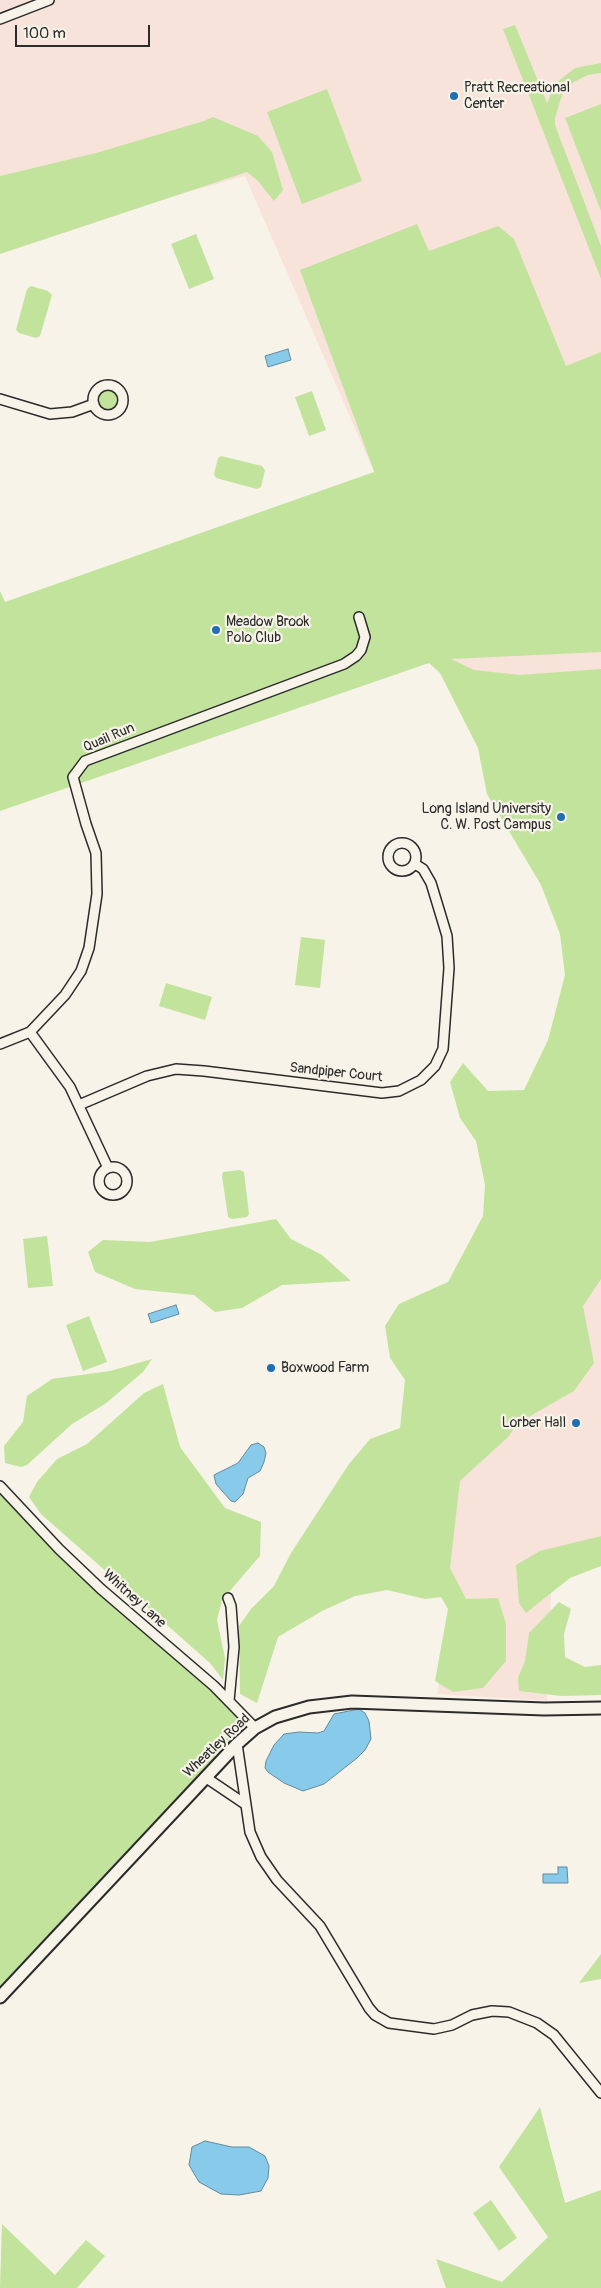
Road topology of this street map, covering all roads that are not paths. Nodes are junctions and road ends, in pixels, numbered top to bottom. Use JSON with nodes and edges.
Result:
{"nodes":[{"id":1,"x":49,"y":0,"type":"edge"},
{"id":2,"x":0,"y":19,"type":"edge"},
{"id":3,"x":0,"y":399,"type":"edge"},
{"id":4,"x":94,"y":404,"type":"dead end"},
{"id":5,"x":359,"y":617,"type":"dead end"},
{"id":6,"x":415,"y":864,"type":"dead end"},
{"id":7,"x":30,"y":1032,"type":"junction"},
{"id":8,"x":0,"y":1044,"type":"edge"},
{"id":9,"x":79,"y":1105,"type":"junction"},
{"id":10,"x":108,"y":1168,"type":"dead end"},
{"id":11,"x":0,"y":1486,"type":"edge"},
{"id":12,"x":228,"y":1598,"type":"dead end"},
{"id":13,"x":230,"y":1701,"type":"junction"},
{"id":14,"x":601,"y":1708,"type":"edge"},
{"id":15,"x":254,"y":1728,"type":"junction"},
{"id":16,"x":237,"y":1744,"type":"junction"},
{"id":17,"x":205,"y":1777,"type":"junction"},
{"id":18,"x":245,"y":1804,"type":"junction"},
{"id":19,"x":0,"y":1997,"type":"edge"},
{"id":20,"x":601,"y":2093,"type":"edge"}],
"edges":[{"from":1,"to":2,"type":"street"},
{"from":3,"to":4,"type":"street"},
{"from":5,"to":7,"type":"street","name":"Quail Run"},
{"from":6,"to":9,"type":"street","name":"Sandpiper Court"},
{"from":7,"to":8,"type":"street","name":"Quail Run"},
{"from":7,"to":9,"type":"street"},
{"from":9,"to":10,"type":"street"},
{"from":11,"to":13,"type":"street","name":"Whitney Lane"},
{"from":12,"to":13,"type":"street"},
{"from":13,"to":15,"type":"street","name":"Whitney Lane"},
{"from":14,"to":15,"type":"main road","name":"Wheatley Road"},
{"from":15,"to":16,"type":"main road","name":"Wheatley Road"},
{"from":16,"to":17,"type":"main road","name":"Wheatley Road"},
{"from":16,"to":18,"type":"street"},
{"from":17,"to":18,"type":"street"},
{"from":17,"to":19,"type":"main road","name":"Wheatley Road"},
{"from":18,"to":20,"type":"street"}]}
